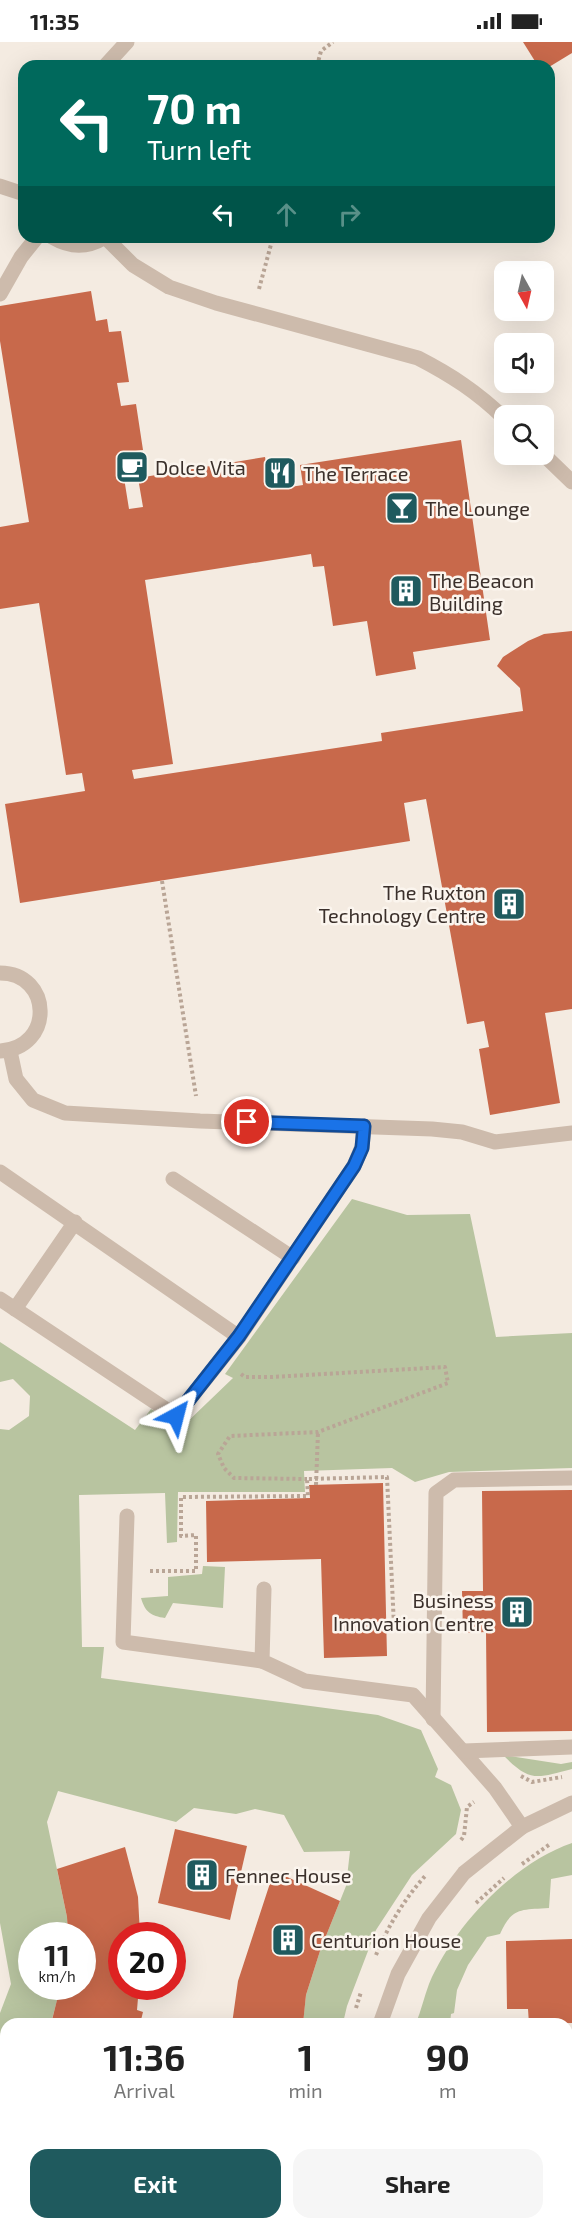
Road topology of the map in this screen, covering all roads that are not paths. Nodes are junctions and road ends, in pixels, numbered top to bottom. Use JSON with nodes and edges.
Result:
{"nodes":[{"id":1,"x":127,"y":42,"type":"edge"},
{"id":2,"x":110,"y":60,"type":"edge"},
{"id":3,"x":0,"y":186,"type":"edge"},
{"id":4,"x":18,"y":192,"type":"edge"},
{"id":5,"x":33,"y":243,"type":"edge"},
{"id":6,"x":63,"y":243,"type":"edge"},
{"id":7,"x":95,"y":243,"type":"edge"},
{"id":8,"x":111,"y":243,"type":"edge"},
{"id":9,"x":0,"y":294,"type":"edge"},
{"id":10,"x":494,"y":409,"type":"edge"},
{"id":11,"x":554,"y":465,"type":"edge"},
{"id":12,"x":572,"y":482,"type":"edge"},
{"id":13,"x":0,"y":973,"type":"edge"},
{"id":14,"x":5,"y":1051,"type":"edge"},
{"id":15,"x":364,"y":1126,"type":"junction"},
{"id":16,"x":572,"y":1133,"type":"edge"},
{"id":17,"x":0,"y":1172,"type":"edge"},
{"id":18,"x":172,"y":1179,"type":"dead end"},
{"id":19,"x":75,"y":1222,"type":"junction"},
{"id":20,"x":293,"y":1258,"type":"junction"},
{"id":21,"x":0,"y":1299,"type":"edge"},
{"id":22,"x":15,"y":1309,"type":"junction"},
{"id":23,"x":239,"y":1336,"type":"junction"},
{"id":24,"x":572,"y":1478,"type":"edge"},
{"id":25,"x":127,"y":1516,"type":"dead end"},
{"id":26,"x":264,"y":1589,"type":"dead end"},
{"id":27,"x":262,"y":1661,"type":"junction"},
{"id":28,"x":433,"y":1719,"type":"junction"},
{"id":29,"x":572,"y":1747,"type":"edge"},
{"id":30,"x":464,"y":1751,"type":"junction"},
{"id":31,"x":572,"y":1803,"type":"edge"},
{"id":32,"x":522,"y":1827,"type":"junction"},
{"id":33,"x":382,"y":2018,"type":"edge"}],
"edges":[{"from":1,"to":2,"type":"street"},
{"from":3,"to":4,"type":"street"},
{"from":5,"to":9,"type":"street"},
{"from":6,"to":7,"type":"street"},
{"from":8,"to":10,"type":"street"},
{"from":11,"to":12,"type":"street"},
{"from":13,"to":14,"type":"street"},
{"from":14,"to":15,"type":"street"},
{"from":15,"to":16,"type":"street"},
{"from":15,"to":20,"type":"street"},
{"from":17,"to":19,"type":"street"},
{"from":18,"to":20,"type":"street"},
{"from":19,"to":22,"type":"street"},
{"from":19,"to":23,"type":"street"},
{"from":20,"to":23,"type":"street"},
{"from":21,"to":22,"type":"street"},
{"from":22,"to":23,"type":"street"},
{"from":24,"to":28,"type":"street"},
{"from":25,"to":27,"type":"street"},
{"from":26,"to":27,"type":"street"},
{"from":27,"to":28,"type":"street"},
{"from":28,"to":30,"type":"street"},
{"from":29,"to":30,"type":"street"},
{"from":30,"to":32,"type":"street"},
{"from":31,"to":32,"type":"street"},
{"from":32,"to":33,"type":"street"}]}
